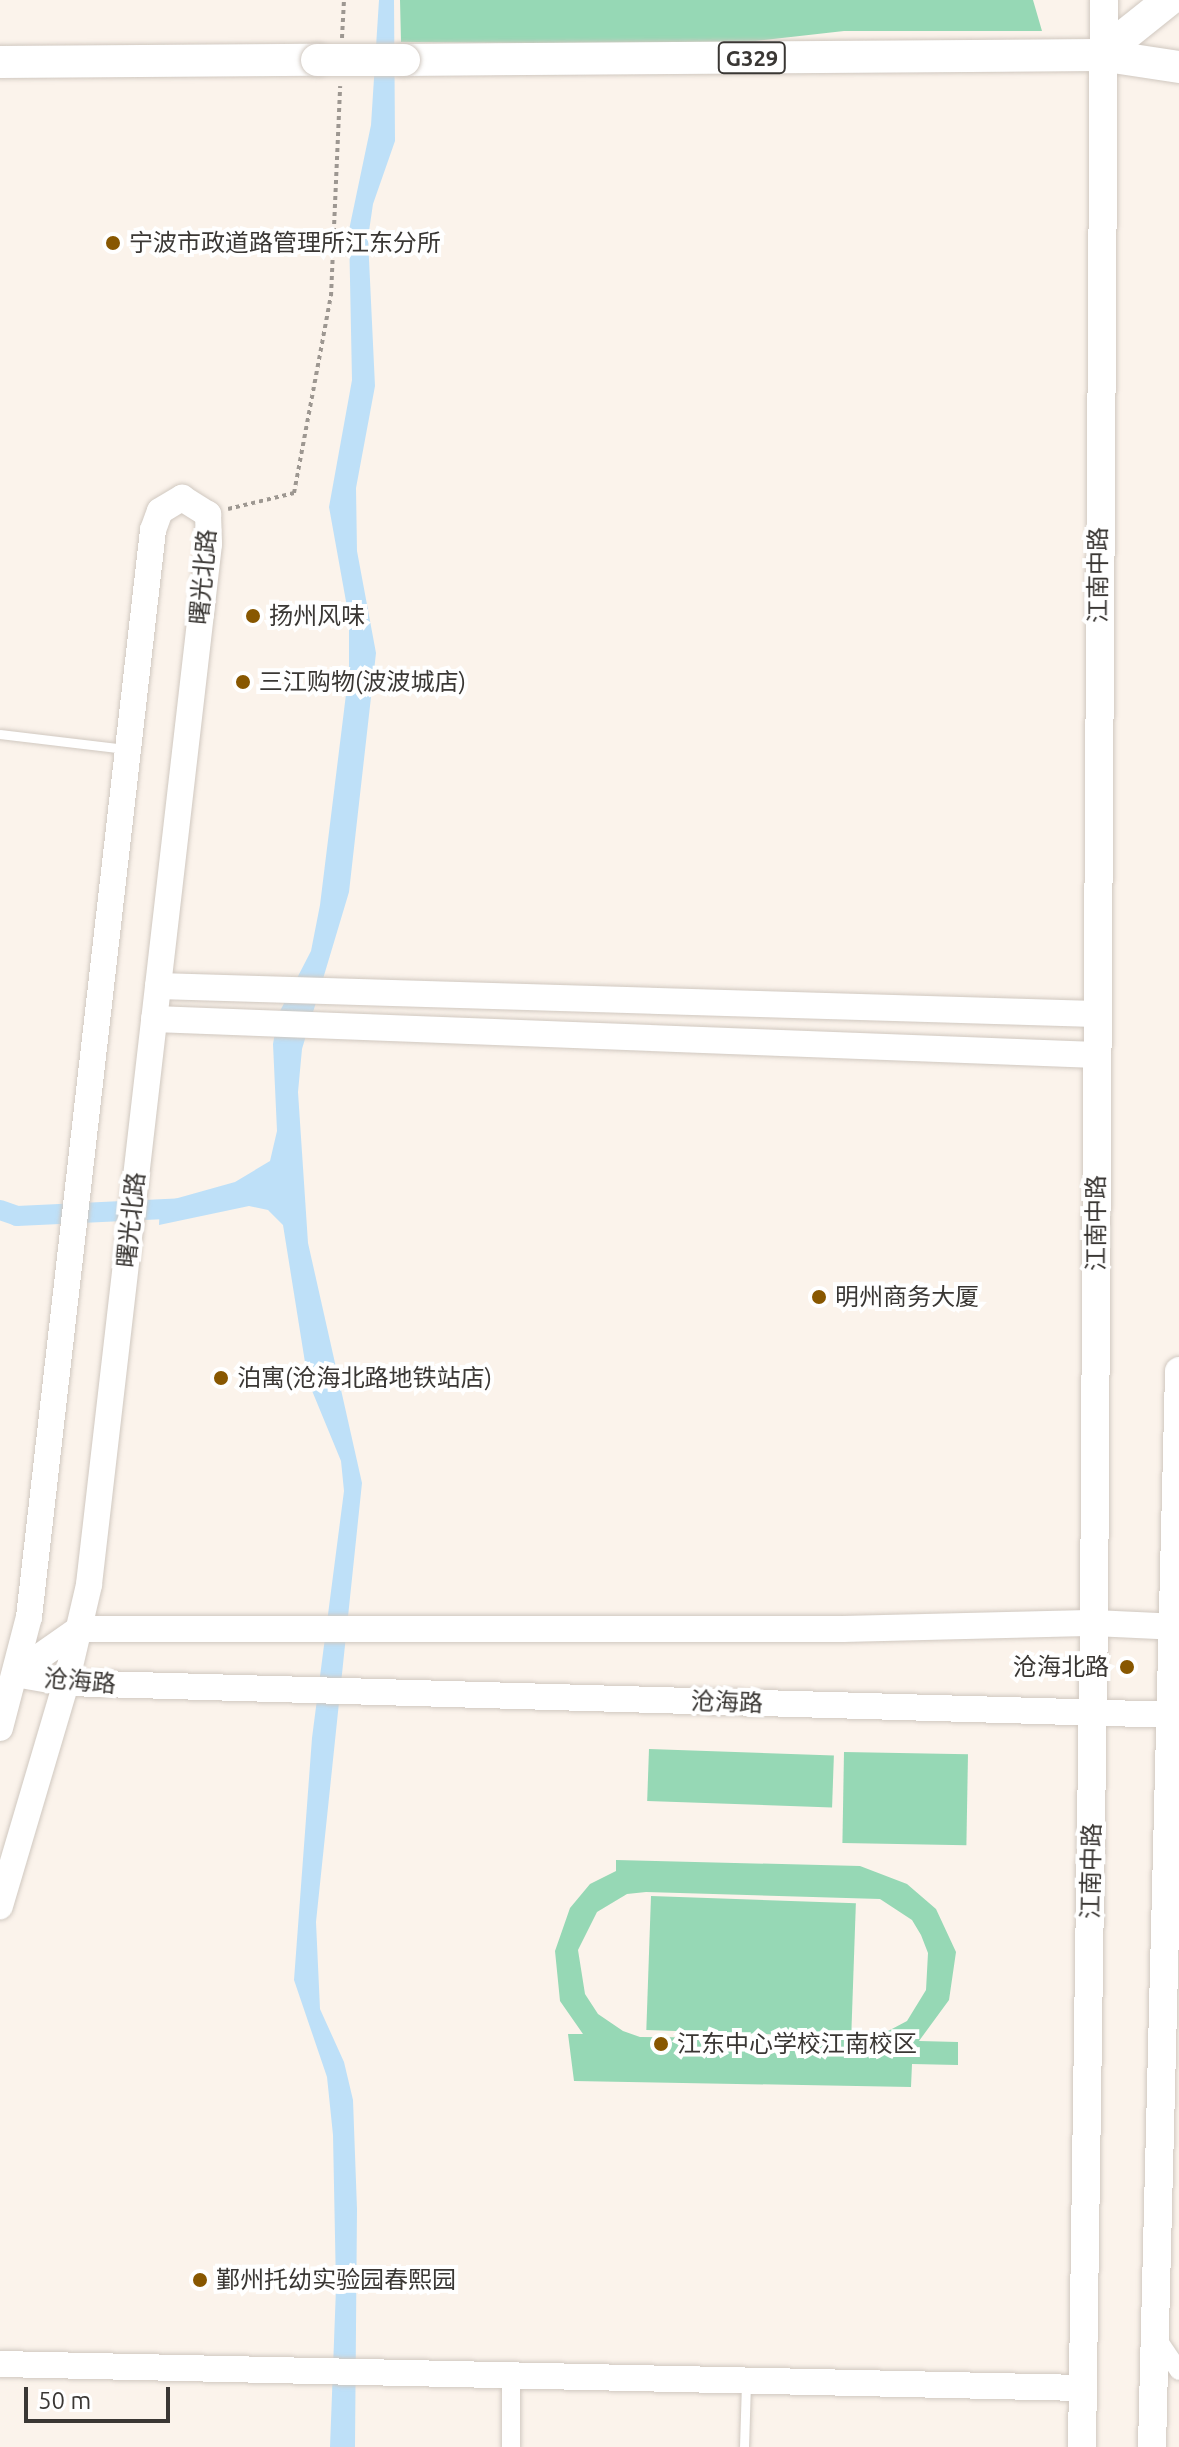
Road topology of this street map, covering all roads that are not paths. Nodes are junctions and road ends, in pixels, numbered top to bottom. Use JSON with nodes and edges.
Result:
{"nodes":[{"id":1,"x":1104,"y":0,"type":"edge"},
{"id":2,"x":1169,"y":0,"type":"edge"},
{"id":3,"x":1100,"y":55,"type":"junction"},
{"id":4,"x":0,"y":62,"type":"edge"},
{"id":5,"x":1179,"y":67,"type":"edge"},
{"id":6,"x":0,"y":734,"type":"edge"},
{"id":7,"x":128,"y":749,"type":"junction"},
{"id":8,"x":158,"y":986,"type":"junction"},
{"id":9,"x":1096,"y":1014,"type":"junction"},
{"id":10,"x":154,"y":1019,"type":"junction"},
{"id":11,"x":1096,"y":1055,"type":"junction"},
{"id":12,"x":1179,"y":1371,"type":"edge"},
{"id":13,"x":1094,"y":1623,"type":"junction"},
{"id":14,"x":1177,"y":1626,"type":"edge"},
{"id":15,"x":79,"y":1629,"type":"junction"},
{"id":16,"x":7,"y":1675,"type":"edge"},
{"id":17,"x":66,"y":1683,"type":"junction"},
{"id":18,"x":1093,"y":1713,"type":"junction"},
{"id":19,"x":1176,"y":1714,"type":"edge"},
{"id":20,"x":0,"y":1728,"type":"edge"},
{"id":21,"x":0,"y":1906,"type":"edge"},
{"id":22,"x":1155,"y":2336,"type":"junction"},
{"id":23,"x":0,"y":2364,"type":"edge"},
{"id":24,"x":1179,"y":2371,"type":"edge"},
{"id":25,"x":511,"y":2375,"type":"junction"},
{"id":26,"x":746,"y":2380,"type":"junction"},
{"id":27,"x":1083,"y":2388,"type":"junction"},
{"id":28,"x":511,"y":2447,"type":"edge"},
{"id":29,"x":744,"y":2447,"type":"edge"},
{"id":30,"x":1082,"y":2447,"type":"edge"},
{"id":31,"x":1152,"y":2447,"type":"edge"}],
"edges":[{"from":1,"to":3,"type":"main road","name":"江南中路"},
{"from":2,"to":3,"type":"highway"},
{"from":3,"to":4,"type":"highway","number":"G329","bridge":true},
{"from":3,"to":5,"type":"highway","number":"G329"},
{"from":3,"to":9,"type":"main road","name":"江南中路"},
{"from":6,"to":7,"type":"lane"},
{"from":7,"to":8,"type":"street","name":"曙光北路"},
{"from":7,"to":16,"type":"street","name":"曙光北路"},
{"from":8,"to":9,"type":"street"},
{"from":8,"to":10,"type":"street","name":"曙光北路"},
{"from":9,"to":11,"type":"main road","name":"江南中路"},
{"from":10,"to":11,"type":"street"},
{"from":10,"to":15,"type":"street","name":"曙光北路"},
{"from":11,"to":13,"type":"main road","name":"江南中路"},
{"from":12,"to":14,"type":"main road"},
{"from":13,"to":14,"type":"street"},
{"from":13,"to":15,"type":"street"},
{"from":13,"to":18,"type":"main road","name":"江南中路"},
{"from":14,"to":19,"type":"main road"},
{"from":15,"to":16,"type":"street","name":"沧海路"},
{"from":15,"to":17,"type":"street","name":"曙光北路"},
{"from":16,"to":17,"type":"street","name":"沧海路"},
{"from":16,"to":20,"type":"street","name":"曙光北路"},
{"from":17,"to":18,"type":"street","name":"沧海路"},
{"from":17,"to":21,"type":"street","name":"曙光北路"},
{"from":18,"to":19,"type":"street","name":"沧海路"},
{"from":18,"to":27,"type":"main road","name":"江南中路"},
{"from":19,"to":22,"type":"main road"},
{"from":22,"to":24,"type":"street"},
{"from":22,"to":31,"type":"main road"},
{"from":23,"to":25,"type":"street"},
{"from":25,"to":26,"type":"street"},
{"from":25,"to":28,"type":"street"},
{"from":26,"to":27,"type":"street"},
{"from":26,"to":29,"type":"lane"},
{"from":27,"to":30,"type":"main road","name":"江南中路"}]}
